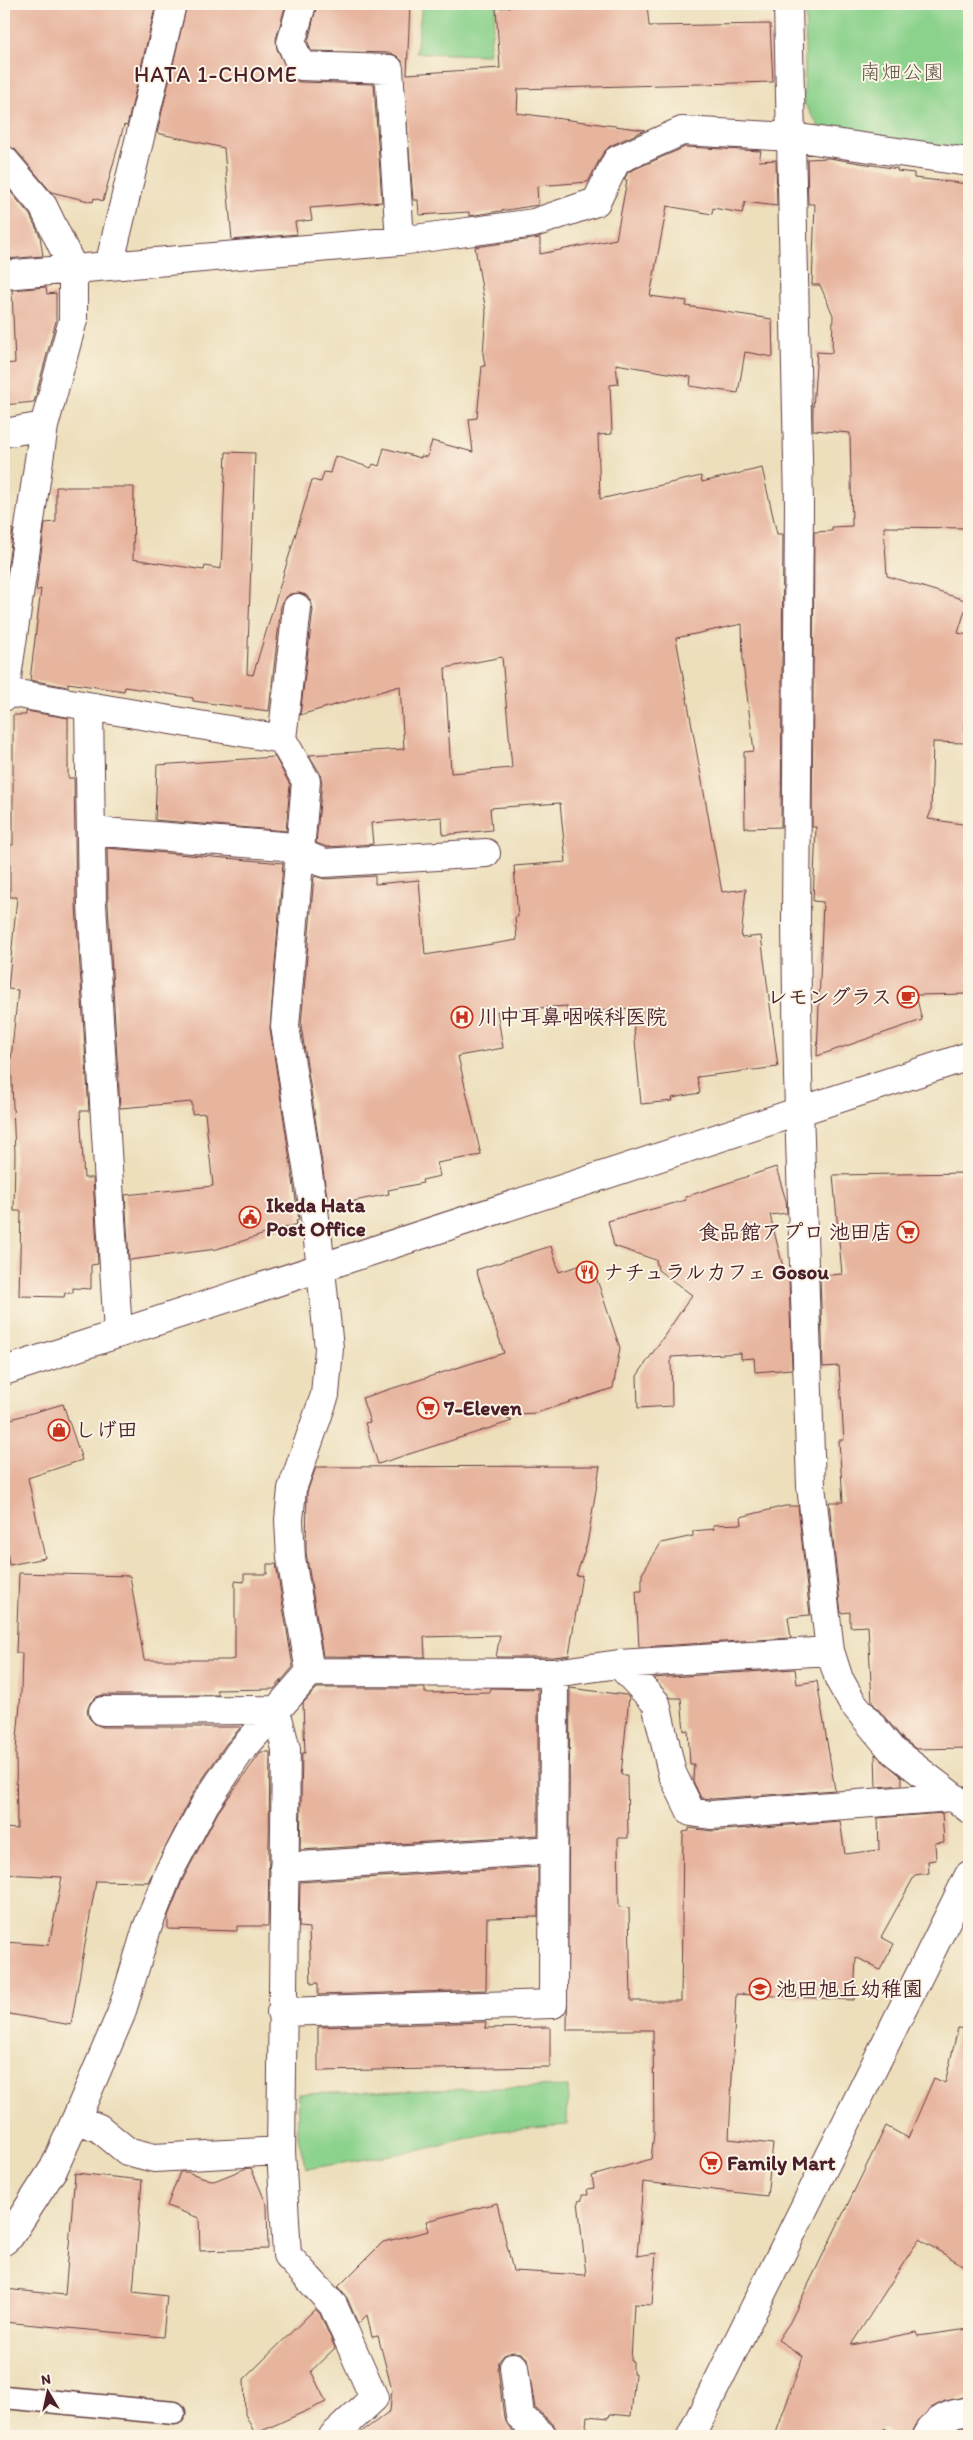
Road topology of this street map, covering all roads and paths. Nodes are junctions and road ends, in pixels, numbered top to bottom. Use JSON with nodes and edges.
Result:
{"nodes":[{"id":1,"x":172,"y":4,"type":"edge"},
{"id":2,"x":302,"y":4,"type":"edge"},
{"id":3,"x":788,"y":4,"type":"edge"},
{"id":4,"x":792,"y":137,"type":"junction"},
{"id":5,"x":4,"y":160,"type":"edge"},
{"id":6,"x":969,"y":162,"type":"edge"},
{"id":7,"x":400,"y":241,"type":"junction"},
{"id":8,"x":109,"y":266,"type":"junction"},
{"id":9,"x":74,"y":268,"type":"junction"},
{"id":10,"x":4,"y":275,"type":"edge"},
{"id":11,"x":44,"y":426,"type":"junction"},
{"id":12,"x":4,"y":433,"type":"edge"},
{"id":13,"x":297,"y":608,"type":"dead end"},
{"id":14,"x":5,"y":694,"type":"edge"},
{"id":15,"x":89,"y":707,"type":"junction"},
{"id":16,"x":282,"y":739,"type":"junction"},
{"id":17,"x":91,"y":831,"type":"junction"},
{"id":18,"x":486,"y":853,"type":"dead end"},
{"id":19,"x":299,"y":854,"type":"junction"},
{"id":20,"x":969,"y":1056,"type":"edge"},
{"id":21,"x":800,"y":1112,"type":"junction"},
{"id":22,"x":321,"y":1267,"type":"junction"},
{"id":23,"x":118,"y":1333,"type":"junction"},
{"id":24,"x":4,"y":1371,"type":"edge"},
{"id":25,"x":830,"y":1651,"type":"junction"},
{"id":26,"x":620,"y":1664,"type":"junction"},
{"id":27,"x":310,"y":1672,"type":"junction"},
{"id":28,"x":554,"y":1673,"type":"junction"},
{"id":29,"x":276,"y":1710,"type":"junction"},
{"id":30,"x":103,"y":1711,"type":"dead end"},
{"id":31,"x":961,"y":1803,"type":"edge"},
{"id":32,"x":553,"y":1850,"type":"junction"},
{"id":33,"x":284,"y":1867,"type":"junction"},
{"id":34,"x":969,"y":1875,"type":"edge"},
{"id":35,"x":281,"y":2012,"type":"junction"},
{"id":36,"x":76,"y":2119,"type":"junction"},
{"id":37,"x":281,"y":2151,"type":"junction"},
{"id":38,"x":4,"y":2241,"type":"edge"},
{"id":39,"x":514,"y":2367,"type":"dead end"},
{"id":40,"x":4,"y":2397,"type":"edge"},
{"id":41,"x":969,"y":2411,"type":"edge"},
{"id":42,"x":174,"y":2413,"type":"dead end"},
{"id":43,"x":333,"y":2436,"type":"edge"},
{"id":44,"x":543,"y":2436,"type":"edge"},
{"id":45,"x":691,"y":2436,"type":"edge"},
{"id":46,"x":927,"y":2436,"type":"edge"}],
"edges":[{"from":1,"to":8,"type":"street"},
{"from":2,"to":7,"type":"street"},
{"from":3,"to":4,"type":"street"},
{"from":4,"to":6,"type":"street"},
{"from":4,"to":7,"type":"street"},
{"from":4,"to":21,"type":"street"},
{"from":5,"to":9,"type":"street"},
{"from":7,"to":8,"type":"street"},
{"from":8,"to":9,"type":"street"},
{"from":9,"to":10,"type":"street"},
{"from":9,"to":11,"type":"street"},
{"from":11,"to":12,"type":"street"},
{"from":11,"to":14,"type":"street"},
{"from":13,"to":16,"type":"street"},
{"from":14,"to":15,"type":"street"},
{"from":15,"to":16,"type":"street"},
{"from":15,"to":17,"type":"street"},
{"from":16,"to":19,"type":"street"},
{"from":17,"to":19,"type":"street"},
{"from":17,"to":23,"type":"street"},
{"from":18,"to":19,"type":"street"},
{"from":19,"to":22,"type":"street"},
{"from":20,"to":21,"type":"street"},
{"from":21,"to":22,"type":"street"},
{"from":21,"to":25,"type":"street"},
{"from":22,"to":23,"type":"street"},
{"from":22,"to":27,"type":"street"},
{"from":23,"to":24,"type":"street"},
{"from":25,"to":26,"type":"street"},
{"from":25,"to":31,"type":"street"},
{"from":26,"to":28,"type":"street"},
{"from":26,"to":31,"type":"street"},
{"from":27,"to":28,"type":"street"},
{"from":27,"to":29,"type":"street"},
{"from":28,"to":32,"type":"street"},
{"from":29,"to":30,"type":"street"},
{"from":29,"to":33,"type":"street"},
{"from":29,"to":36,"type":"street"},
{"from":32,"to":33,"type":"street"},
{"from":32,"to":35,"type":"street"},
{"from":33,"to":35,"type":"street"},
{"from":34,"to":45,"type":"street"},
{"from":35,"to":37,"type":"street"},
{"from":36,"to":37,"type":"street"},
{"from":36,"to":38,"type":"street"},
{"from":37,"to":43,"type":"street"},
{"from":39,"to":44,"type":"street"},
{"from":40,"to":42,"type":"lane"},
{"from":41,"to":46,"type":"street"}]}
